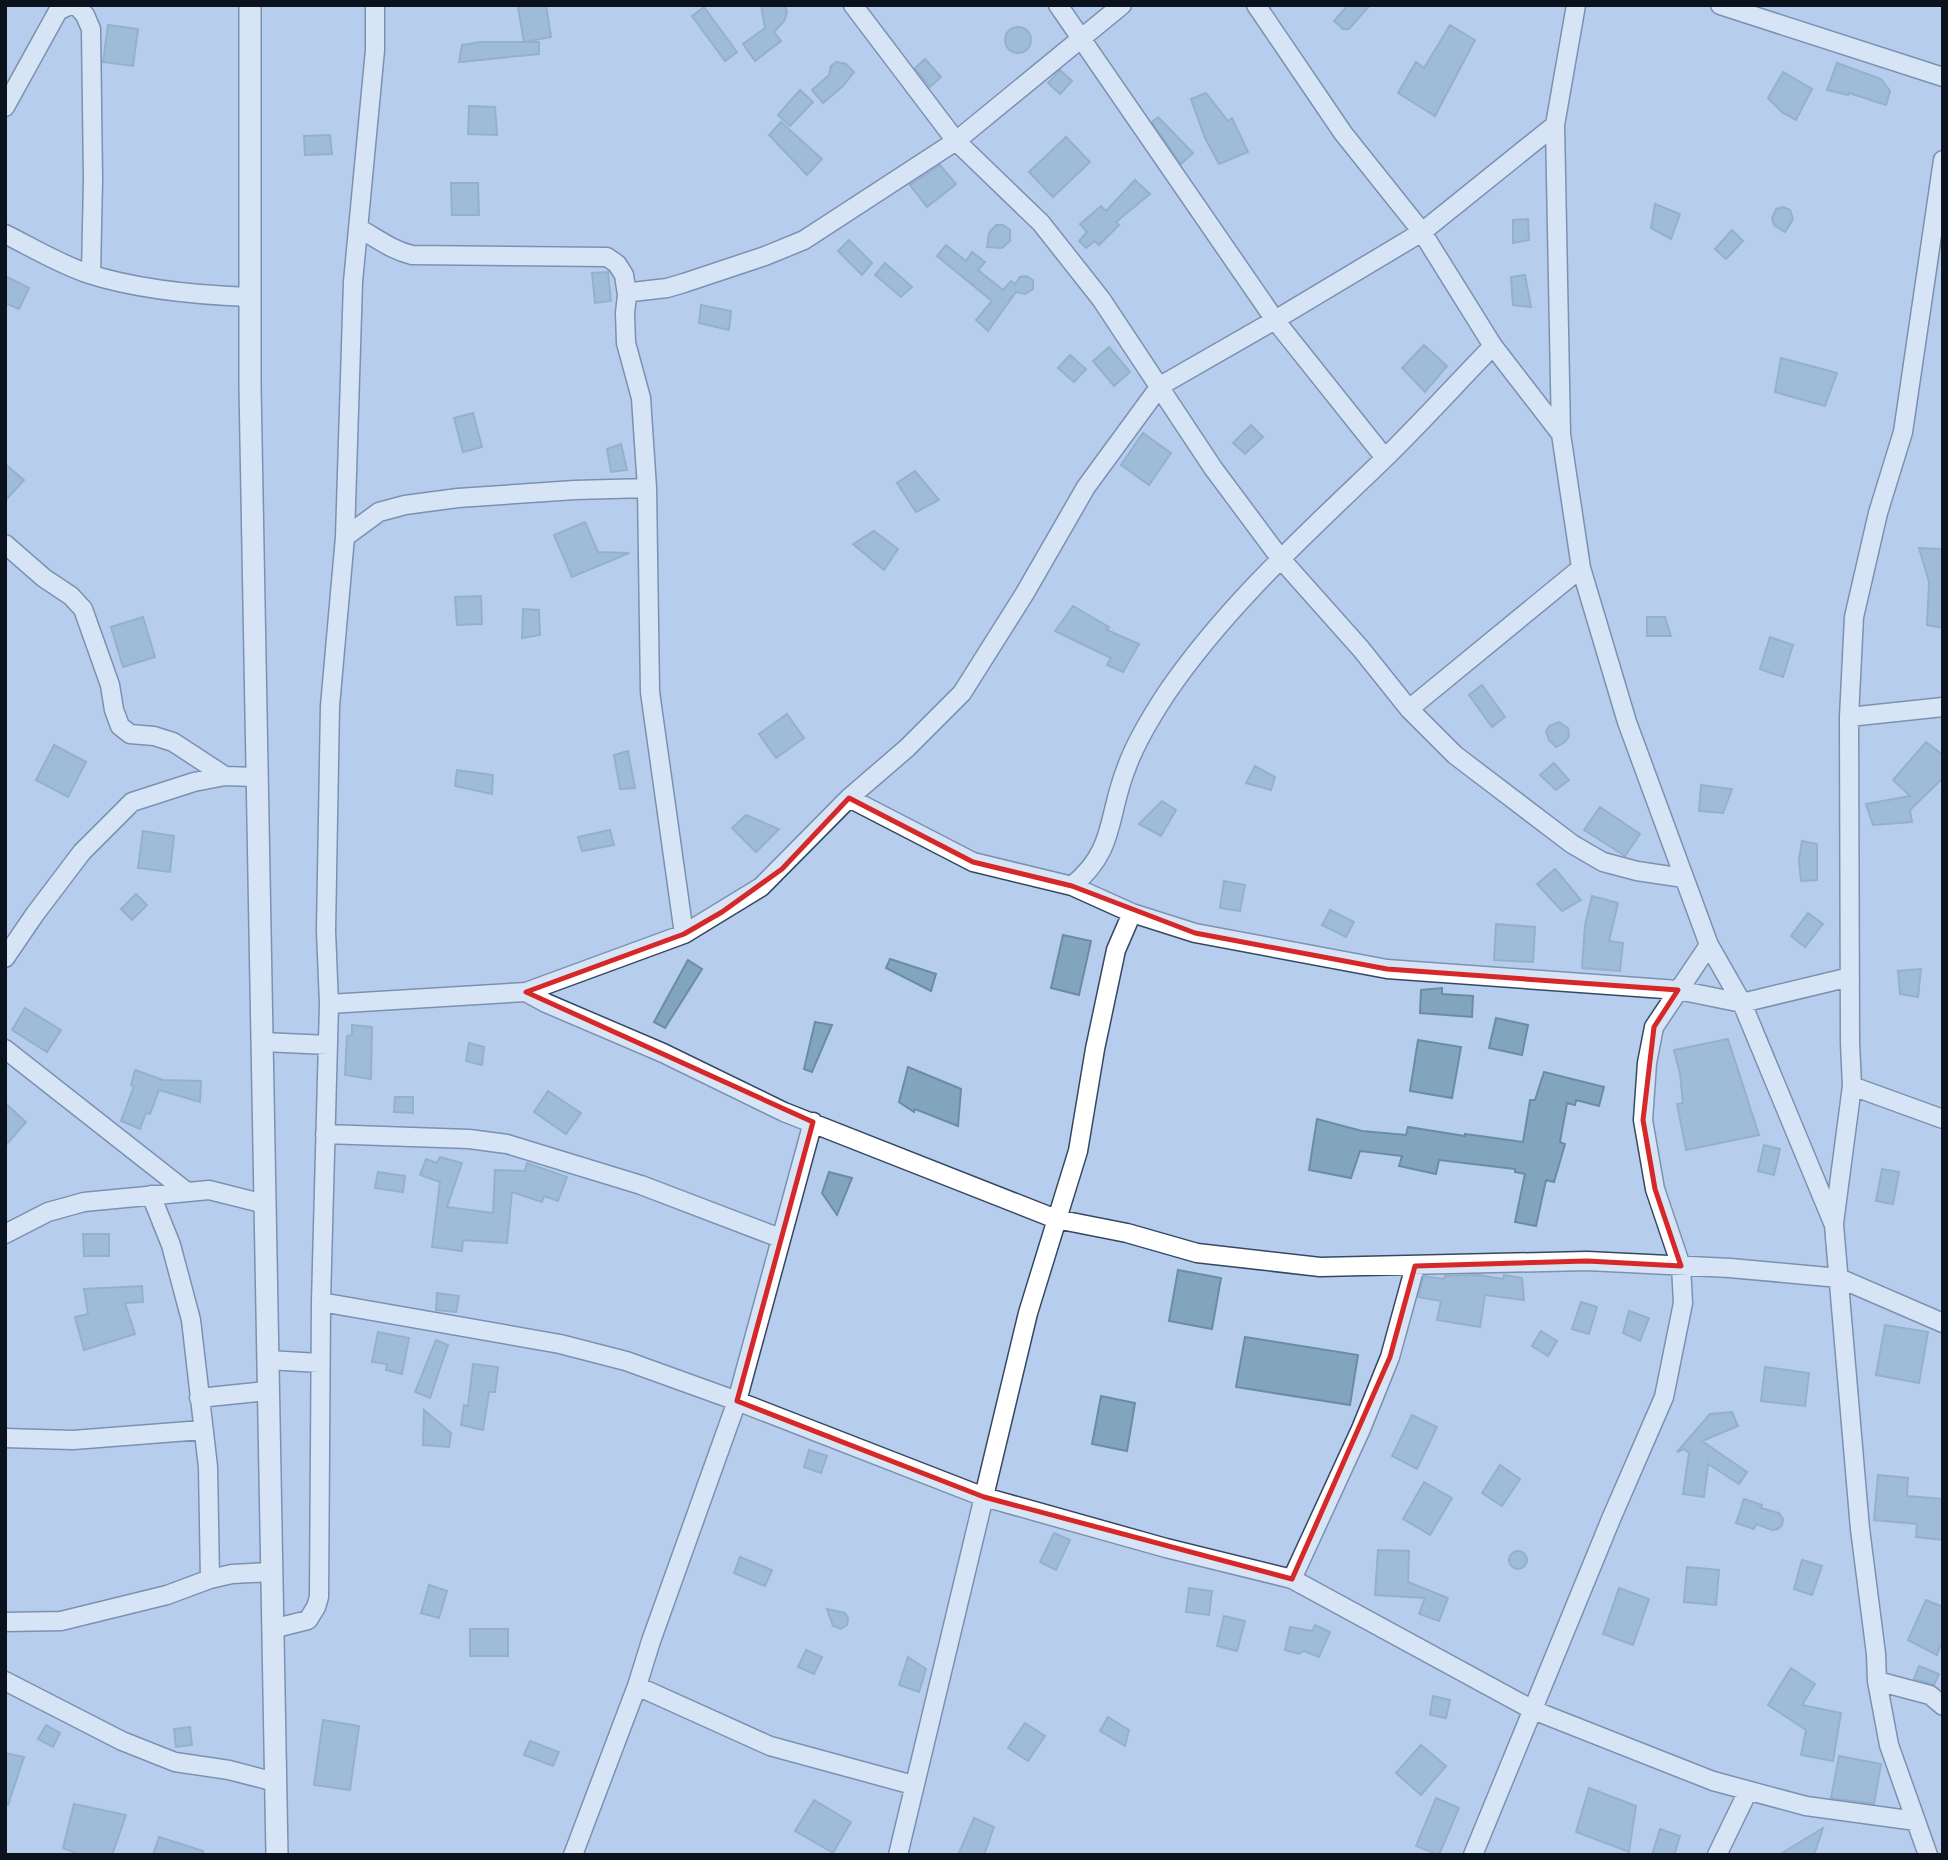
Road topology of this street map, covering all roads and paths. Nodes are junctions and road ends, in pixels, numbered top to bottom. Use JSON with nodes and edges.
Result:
{"nodes":[{"id":1,"x":70,"y":5,"type":"edge"},
{"id":2,"x":76,"y":5,"type":"edge"},
{"id":3,"x":250,"y":5,"type":"edge"},
{"id":4,"x":375,"y":5,"type":"edge"},
{"id":5,"x":853,"y":5,"type":"edge"},
{"id":6,"x":1058,"y":5,"type":"edge"},
{"id":7,"x":1122,"y":5,"type":"edge"},
{"id":8,"x":1256,"y":5,"type":"edge"},
{"id":9,"x":1576,"y":5,"type":"edge"},
{"id":10,"x":1720,"y":5,"type":"edge"},
{"id":11,"x":1081,"y":37,"type":"junction"},
{"id":12,"x":1943,"y":77,"type":"edge"},
{"id":13,"x":5,"y":107,"type":"edge"},
{"id":14,"x":1555,"y":125,"type":"junction"},
{"id":15,"x":956,"y":141,"type":"junction"},
{"id":16,"x":1943,"y":160,"type":"edge"},
{"id":17,"x":358,"y":229,"type":"junction"},
{"id":18,"x":1422,"y":232,"type":"junction"},
{"id":19,"x":5,"y":234,"type":"edge"},
{"id":20,"x":91,"y":274,"type":"junction"},
{"id":21,"x":627,"y":295,"type":"junction"},
{"id":22,"x":249,"y":297,"type":"junction"},
{"id":23,"x":1275,"y":320,"type":"junction"},
{"id":24,"x":1493,"y":346,"type":"junction"},
{"id":25,"x":1160,"y":386,"type":"junction"},
{"id":26,"x":1561,"y":434,"type":"junction"},
{"id":27,"x":1385,"y":458,"type":"junction"},
{"id":28,"x":647,"y":488,"type":"junction"},
{"id":29,"x":345,"y":537,"type":"junction"},
{"id":30,"x":5,"y":544,"type":"edge"},
{"id":31,"x":1280,"y":558,"type":"junction"},
{"id":32,"x":1581,"y":568,"type":"junction"},
{"id":33,"x":1943,"y":707,"type":"edge"},
{"id":34,"x":1409,"y":709,"type":"junction"},
{"id":35,"x":1849,"y":717,"type":"junction"},
{"id":36,"x":225,"y":776,"type":"junction"},
{"id":37,"x":256,"y":777,"type":"junction"},
{"id":38,"x":849,"y":798,"type":"junction"},
{"id":39,"x":1684,"y":878,"type":"junction"},
{"id":40,"x":1072,"y":886,"type":"junction"},
{"id":41,"x":1132,"y":913,"type":"junction"},
{"id":42,"x":684,"y":934,"type":"junction"},
{"id":43,"x":1709,"y":945,"type":"junction"},
{"id":44,"x":5,"y":958,"type":"edge"},
{"id":45,"x":1850,"y":977,"type":"junction"},
{"id":46,"x":1678,"y":990,"type":"junction"},
{"id":47,"x":526,"y":992,"type":"junction"},
{"id":48,"x":1742,"y":1003,"type":"junction"},
{"id":49,"x":329,"y":1004,"type":"junction"},
{"id":50,"x":263,"y":1042,"type":"junction"},
{"id":51,"x":328,"y":1045,"type":"junction"},
{"id":52,"x":5,"y":1049,"type":"edge"},
{"id":53,"x":1852,"y":1086,"type":"junction"},
{"id":54,"x":1943,"y":1119,"type":"edge"},
{"id":55,"x":813,"y":1122,"type":"junction"},
{"id":56,"x":325,"y":1134,"type":"junction"},
{"id":57,"x":187,"y":1192,"type":"junction"},
{"id":58,"x":151,"y":1195,"type":"junction"},
{"id":59,"x":265,"y":1204,"type":"junction"},
{"id":60,"x":1056,"y":1220,"type":"junction"},
{"id":61,"x":1834,"y":1225,"type":"junction"},
{"id":62,"x":5,"y":1234,"type":"edge"},
{"id":63,"x":780,"y":1238,"type":"junction"},
{"id":64,"x":1415,"y":1266,"type":"junction"},
{"id":65,"x":1681,"y":1266,"type":"junction"},
{"id":66,"x":1839,"y":1278,"type":"junction"},
{"id":67,"x":321,"y":1302,"type":"junction"},
{"id":68,"x":1943,"y":1323,"type":"edge"},
{"id":69,"x":267,"y":1360,"type":"junction"},
{"id":70,"x":320,"y":1363,"type":"junction"},
{"id":71,"x":267,"y":1391,"type":"junction"},
{"id":72,"x":199,"y":1398,"type":"junction"},
{"id":73,"x":737,"y":1401,"type":"junction"},
{"id":74,"x":202,"y":1430,"type":"junction"},
{"id":75,"x":5,"y":1438,"type":"edge"},
{"id":76,"x":984,"y":1497,"type":"junction"},
{"id":77,"x":271,"y":1572,"type":"junction"},
{"id":78,"x":210,"y":1579,"type":"junction"},
{"id":79,"x":1292,"y":1579,"type":"junction"},
{"id":80,"x":5,"y":1622,"type":"edge"},
{"id":81,"x":272,"y":1629,"type":"junction"},
{"id":82,"x":5,"y":1681,"type":"edge"},
{"id":83,"x":1877,"y":1681,"type":"junction"},
{"id":84,"x":637,"y":1686,"type":"junction"},
{"id":85,"x":1943,"y":1706,"type":"edge"},
{"id":86,"x":1533,"y":1710,"type":"junction"},
{"id":87,"x":275,"y":1782,"type":"junction"},
{"id":88,"x":913,"y":1785,"type":"junction"},
{"id":89,"x":1748,"y":1791,"type":"junction"},
{"id":90,"x":1916,"y":1821,"type":"junction"},
{"id":91,"x":277,"y":1855,"type":"edge"},
{"id":92,"x":573,"y":1855,"type":"edge"},
{"id":93,"x":898,"y":1855,"type":"edge"},
{"id":94,"x":1473,"y":1855,"type":"edge"},
{"id":95,"x":1717,"y":1855,"type":"edge"},
{"id":96,"x":1928,"y":1855,"type":"edge"}],
"edges":[{"from":1,"to":13,"type":"street"},
{"from":2,"to":20,"type":"street"},
{"from":3,"to":22,"type":"street"},
{"from":4,"to":17,"type":"street"},
{"from":5,"to":15,"type":"street"},
{"from":6,"to":11,"type":"street"},
{"from":7,"to":11,"type":"street"},
{"from":8,"to":18,"type":"street"},
{"from":9,"to":14,"type":"street"},
{"from":10,"to":12,"type":"street"},
{"from":11,"to":15,"type":"street"},
{"from":11,"to":23,"type":"street"},
{"from":14,"to":18,"type":"street"},
{"from":14,"to":26,"type":"street"},
{"from":15,"to":21,"type":"street"},
{"from":15,"to":25,"type":"street"},
{"from":16,"to":35,"type":"street"},
{"from":17,"to":21,"type":"street"},
{"from":17,"to":29,"type":"street"},
{"from":18,"to":23,"type":"street"},
{"from":18,"to":24,"type":"street"},
{"from":19,"to":20,"type":"street"},
{"from":20,"to":22,"type":"street"},
{"from":21,"to":28,"type":"street"},
{"from":22,"to":37,"type":"street"},
{"from":23,"to":25,"type":"street"},
{"from":23,"to":27,"type":"street"},
{"from":24,"to":26,"type":"street"},
{"from":24,"to":27,"type":"street"},
{"from":25,"to":31,"type":"street"},
{"from":25,"to":38,"type":"street"},
{"from":26,"to":32,"type":"street"},
{"from":27,"to":31,"type":"street"},
{"from":28,"to":29,"type":"street"},
{"from":28,"to":42,"type":"street"},
{"from":29,"to":49,"type":"street"},
{"from":30,"to":36,"type":"street"},
{"from":31,"to":34,"type":"street"},
{"from":31,"to":40,"type":"street"},
{"from":32,"to":34,"type":"street"},
{"from":32,"to":39,"type":"street"},
{"from":33,"to":35,"type":"street"},
{"from":34,"to":39,"type":"street"},
{"from":35,"to":45,"type":"street"},
{"from":36,"to":37,"type":"street"},
{"from":36,"to":44,"type":"street"},
{"from":37,"to":50,"type":"street"},
{"from":38,"to":40,"type":"street"},
{"from":38,"to":42,"type":"street"},
{"from":39,"to":43,"type":"street"},
{"from":40,"to":41,"type":"street"},
{"from":41,"to":46,"type":"street"},
{"from":41,"to":60,"type":"street"},
{"from":42,"to":47,"type":"street"},
{"from":43,"to":46,"type":"street"},
{"from":43,"to":48,"type":"street"},
{"from":45,"to":48,"type":"street"},
{"from":45,"to":53,"type":"street"},
{"from":46,"to":48,"type":"street"},
{"from":46,"to":65,"type":"street"},
{"from":47,"to":49,"type":"street"},
{"from":47,"to":55,"type":"street"},
{"from":48,"to":61,"type":"street"},
{"from":49,"to":51,"type":"street"},
{"from":50,"to":51,"type":"street"},
{"from":50,"to":59,"type":"street"},
{"from":51,"to":56,"type":"street"},
{"from":52,"to":57,"type":"street"},
{"from":53,"to":54,"type":"street"},
{"from":53,"to":61,"type":"street"},
{"from":55,"to":60,"type":"street"},
{"from":55,"to":63,"type":"street"},
{"from":56,"to":63,"type":"street"},
{"from":56,"to":67,"type":"street"},
{"from":57,"to":58,"type":"street"},
{"from":57,"to":59,"type":"street"},
{"from":58,"to":62,"type":"street"},
{"from":58,"to":72,"type":"street"},
{"from":59,"to":69,"type":"street"},
{"from":60,"to":64,"type":"street"},
{"from":60,"to":76,"type":"street"},
{"from":61,"to":66,"type":"street"},
{"from":63,"to":73,"type":"street"},
{"from":64,"to":65,"type":"street"},
{"from":64,"to":79,"type":"street"},
{"from":65,"to":66,"type":"street"},
{"from":65,"to":86,"type":"street"},
{"from":66,"to":68,"type":"street"},
{"from":66,"to":83,"type":"street"},
{"from":67,"to":70,"type":"street"},
{"from":67,"to":73,"type":"street"},
{"from":69,"to":70,"type":"street"},
{"from":69,"to":71,"type":"street"},
{"from":70,"to":81,"type":"street"},
{"from":71,"to":72,"type":"street"},
{"from":71,"to":77,"type":"street"},
{"from":72,"to":74,"type":"street"},
{"from":73,"to":76,"type":"street"},
{"from":73,"to":84,"type":"street"},
{"from":74,"to":75,"type":"street"},
{"from":74,"to":78,"type":"street"},
{"from":76,"to":79,"type":"street"},
{"from":76,"to":88,"type":"street"},
{"from":77,"to":78,"type":"street"},
{"from":77,"to":81,"type":"street"},
{"from":78,"to":80,"type":"street"},
{"from":79,"to":86,"type":"street"},
{"from":81,"to":87,"type":"street"},
{"from":82,"to":87,"type":"street"},
{"from":83,"to":85,"type":"street"},
{"from":83,"to":90,"type":"street"},
{"from":84,"to":88,"type":"street"},
{"from":84,"to":92,"type":"street"},
{"from":86,"to":89,"type":"street"},
{"from":86,"to":94,"type":"street"},
{"from":87,"to":91,"type":"street"},
{"from":88,"to":93,"type":"street"},
{"from":89,"to":90,"type":"street"},
{"from":89,"to":95,"type":"street"},
{"from":90,"to":96,"type":"street"}]}
